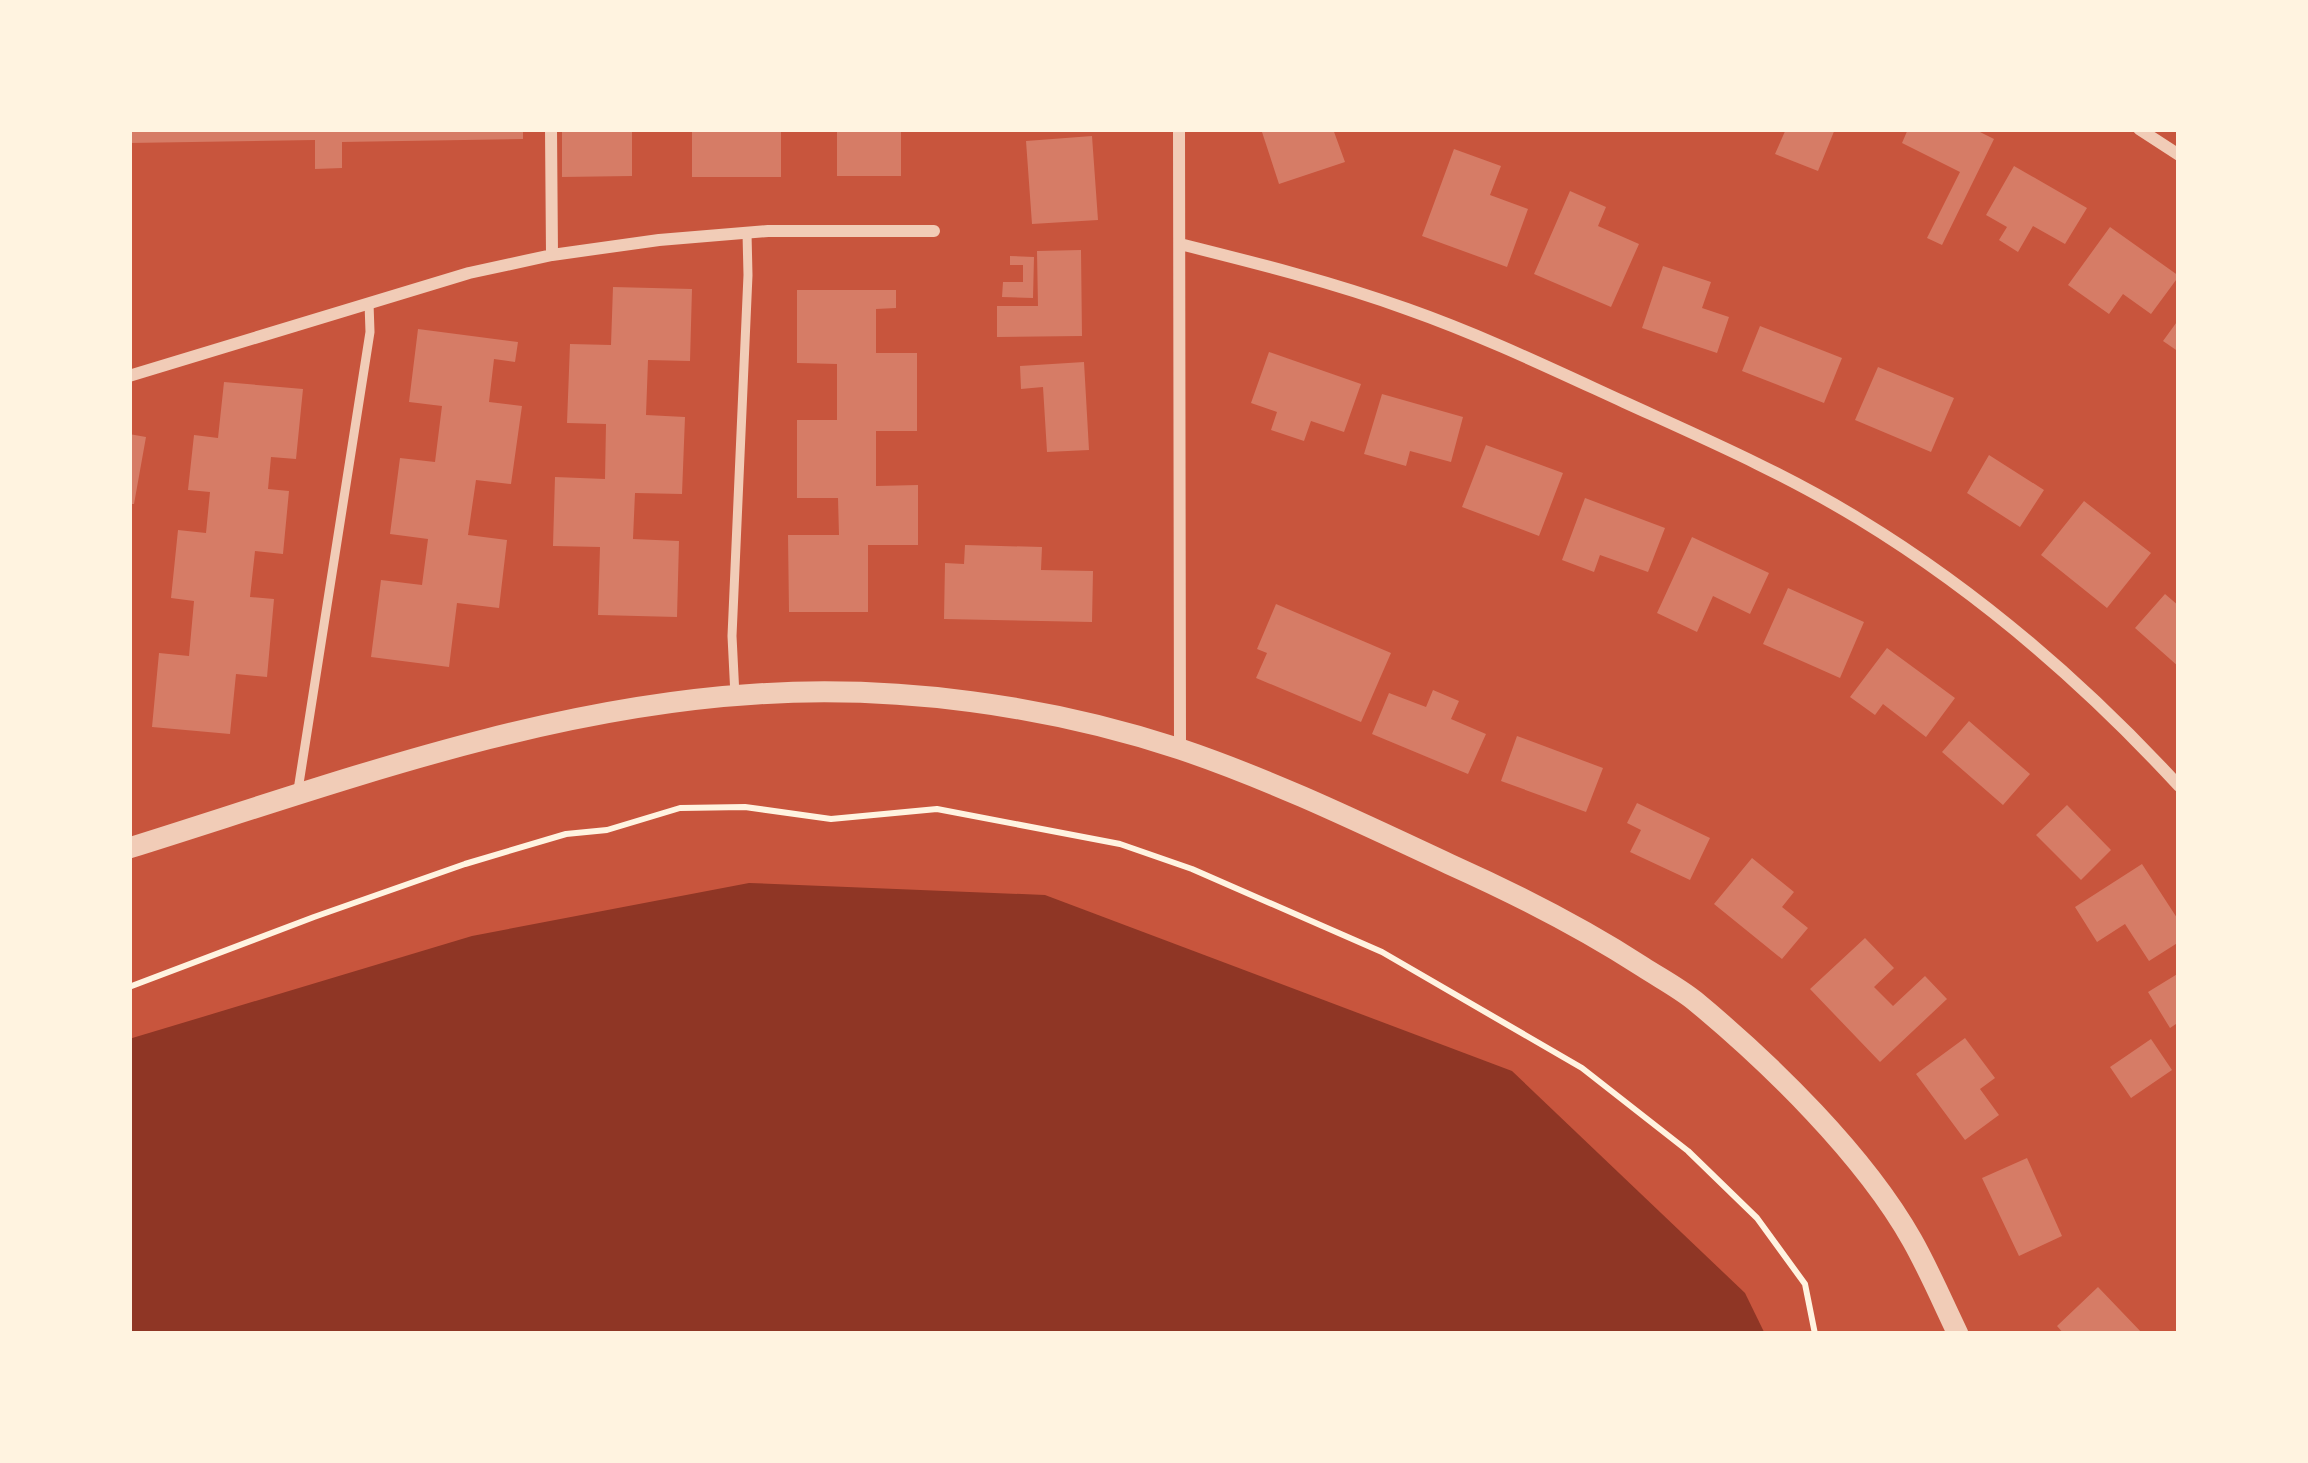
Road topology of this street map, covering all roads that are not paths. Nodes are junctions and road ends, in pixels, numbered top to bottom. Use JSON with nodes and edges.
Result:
{"nodes":[{"id":1,"x":551,"y":129,"type":"edge"},
{"id":2,"x":1179,"y":129,"type":"edge"},
{"id":3,"x":2139,"y":129,"type":"edge"},
{"id":4,"x":2179,"y":155,"type":"edge"},
{"id":5,"x":934,"y":231,"type":"dead end"},
{"id":6,"x":746,"y":233,"type":"junction"},
{"id":7,"x":1180,"y":244,"type":"junction"},
{"id":8,"x":552,"y":255,"type":"junction"},
{"id":9,"x":368,"y":303,"type":"junction"},
{"id":10,"x":129,"y":376,"type":"edge"},
{"id":11,"x":735,"y":696,"type":"junction"},
{"id":12,"x":1180,"y":749,"type":"junction"},
{"id":13,"x":2179,"y":786,"type":"edge"},
{"id":14,"x":298,"y":796,"type":"junction"},
{"id":15,"x":129,"y":848,"type":"edge"},
{"id":16,"x":1958,"y":1334,"type":"edge"}],
"edges":[{"from":1,"to":8,"type":"street"},
{"from":2,"to":7,"type":"street"},
{"from":3,"to":4,"type":"street"},
{"from":5,"to":6,"type":"street"},
{"from":6,"to":8,"type":"street"},
{"from":6,"to":11,"type":"lane"},
{"from":7,"to":12,"type":"street"},
{"from":7,"to":13,"type":"street"},
{"from":8,"to":9,"type":"street"},
{"from":9,"to":10,"type":"street"},
{"from":9,"to":14,"type":"lane"},
{"from":11,"to":12,"type":"street"},
{"from":11,"to":14,"type":"street"},
{"from":12,"to":16,"type":"street"},
{"from":14,"to":15,"type":"street"}]}
